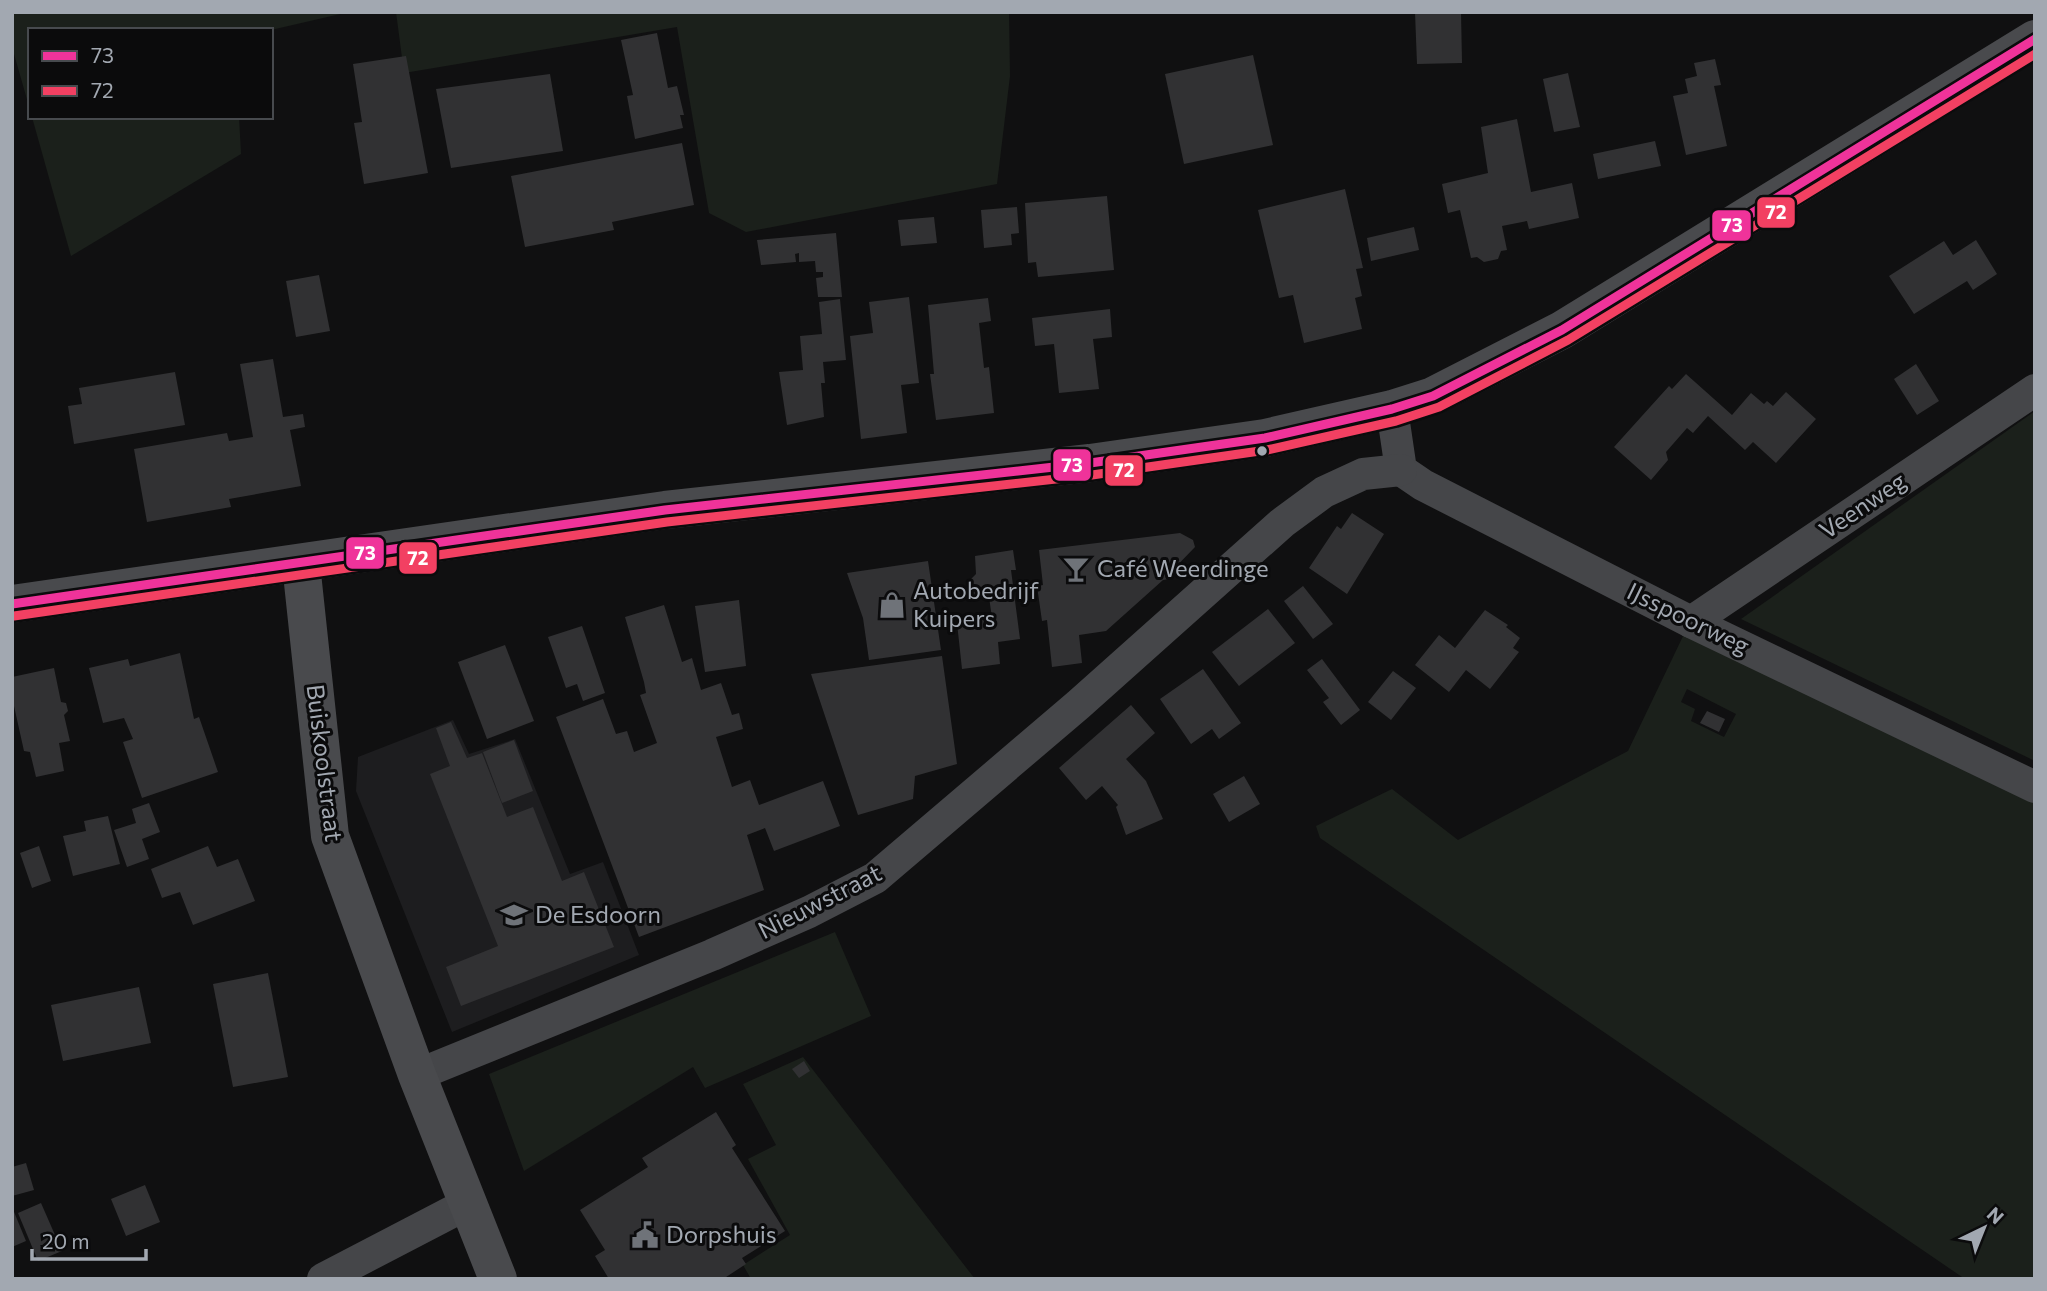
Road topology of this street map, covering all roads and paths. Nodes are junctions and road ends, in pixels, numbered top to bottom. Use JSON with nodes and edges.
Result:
{"nodes":[{"id":1,"x":2035,"y":39,"type":"edge"},
{"id":2,"x":2035,"y":390,"type":"edge"},
{"id":3,"x":1392,"y":409,"type":"junction"},
{"id":4,"x":1401,"y":470,"type":"junction"},
{"id":5,"x":301,"y":564,"type":"junction"},
{"id":6,"x":12,"y":604,"type":"edge"},
{"id":7,"x":1691,"y":622,"type":"junction"},
{"id":8,"x":2035,"y":787,"type":"edge"},
{"id":9,"x":417,"y":1075,"type":"junction"},
{"id":10,"x":467,"y":1204,"type":"junction"},
{"id":11,"x":323,"y":1279,"type":"edge"},
{"id":12,"x":498,"y":1279,"type":"edge"}],
"edges":[{"from":1,"to":3,"type":"main road"},
{"from":2,"to":7,"type":"street","name":"Veenweg"},
{"from":3,"to":4,"type":"street"},
{"from":3,"to":5,"type":"main road"},
{"from":4,"to":7,"type":"street","name":"IJsspoorweg"},
{"from":4,"to":9,"type":"street","name":"Nieuwstraat"},
{"from":5,"to":6,"type":"main road"},
{"from":5,"to":9,"type":"main road","name":"Buiskoolstraat"},
{"from":7,"to":8,"type":"street","name":"IJsspoorweg"},
{"from":9,"to":10,"type":"main road","name":"Buiskoolstraat"},
{"from":10,"to":11,"type":"street"},
{"from":10,"to":12,"type":"main road","name":"Buiskoolstraat"}]}
